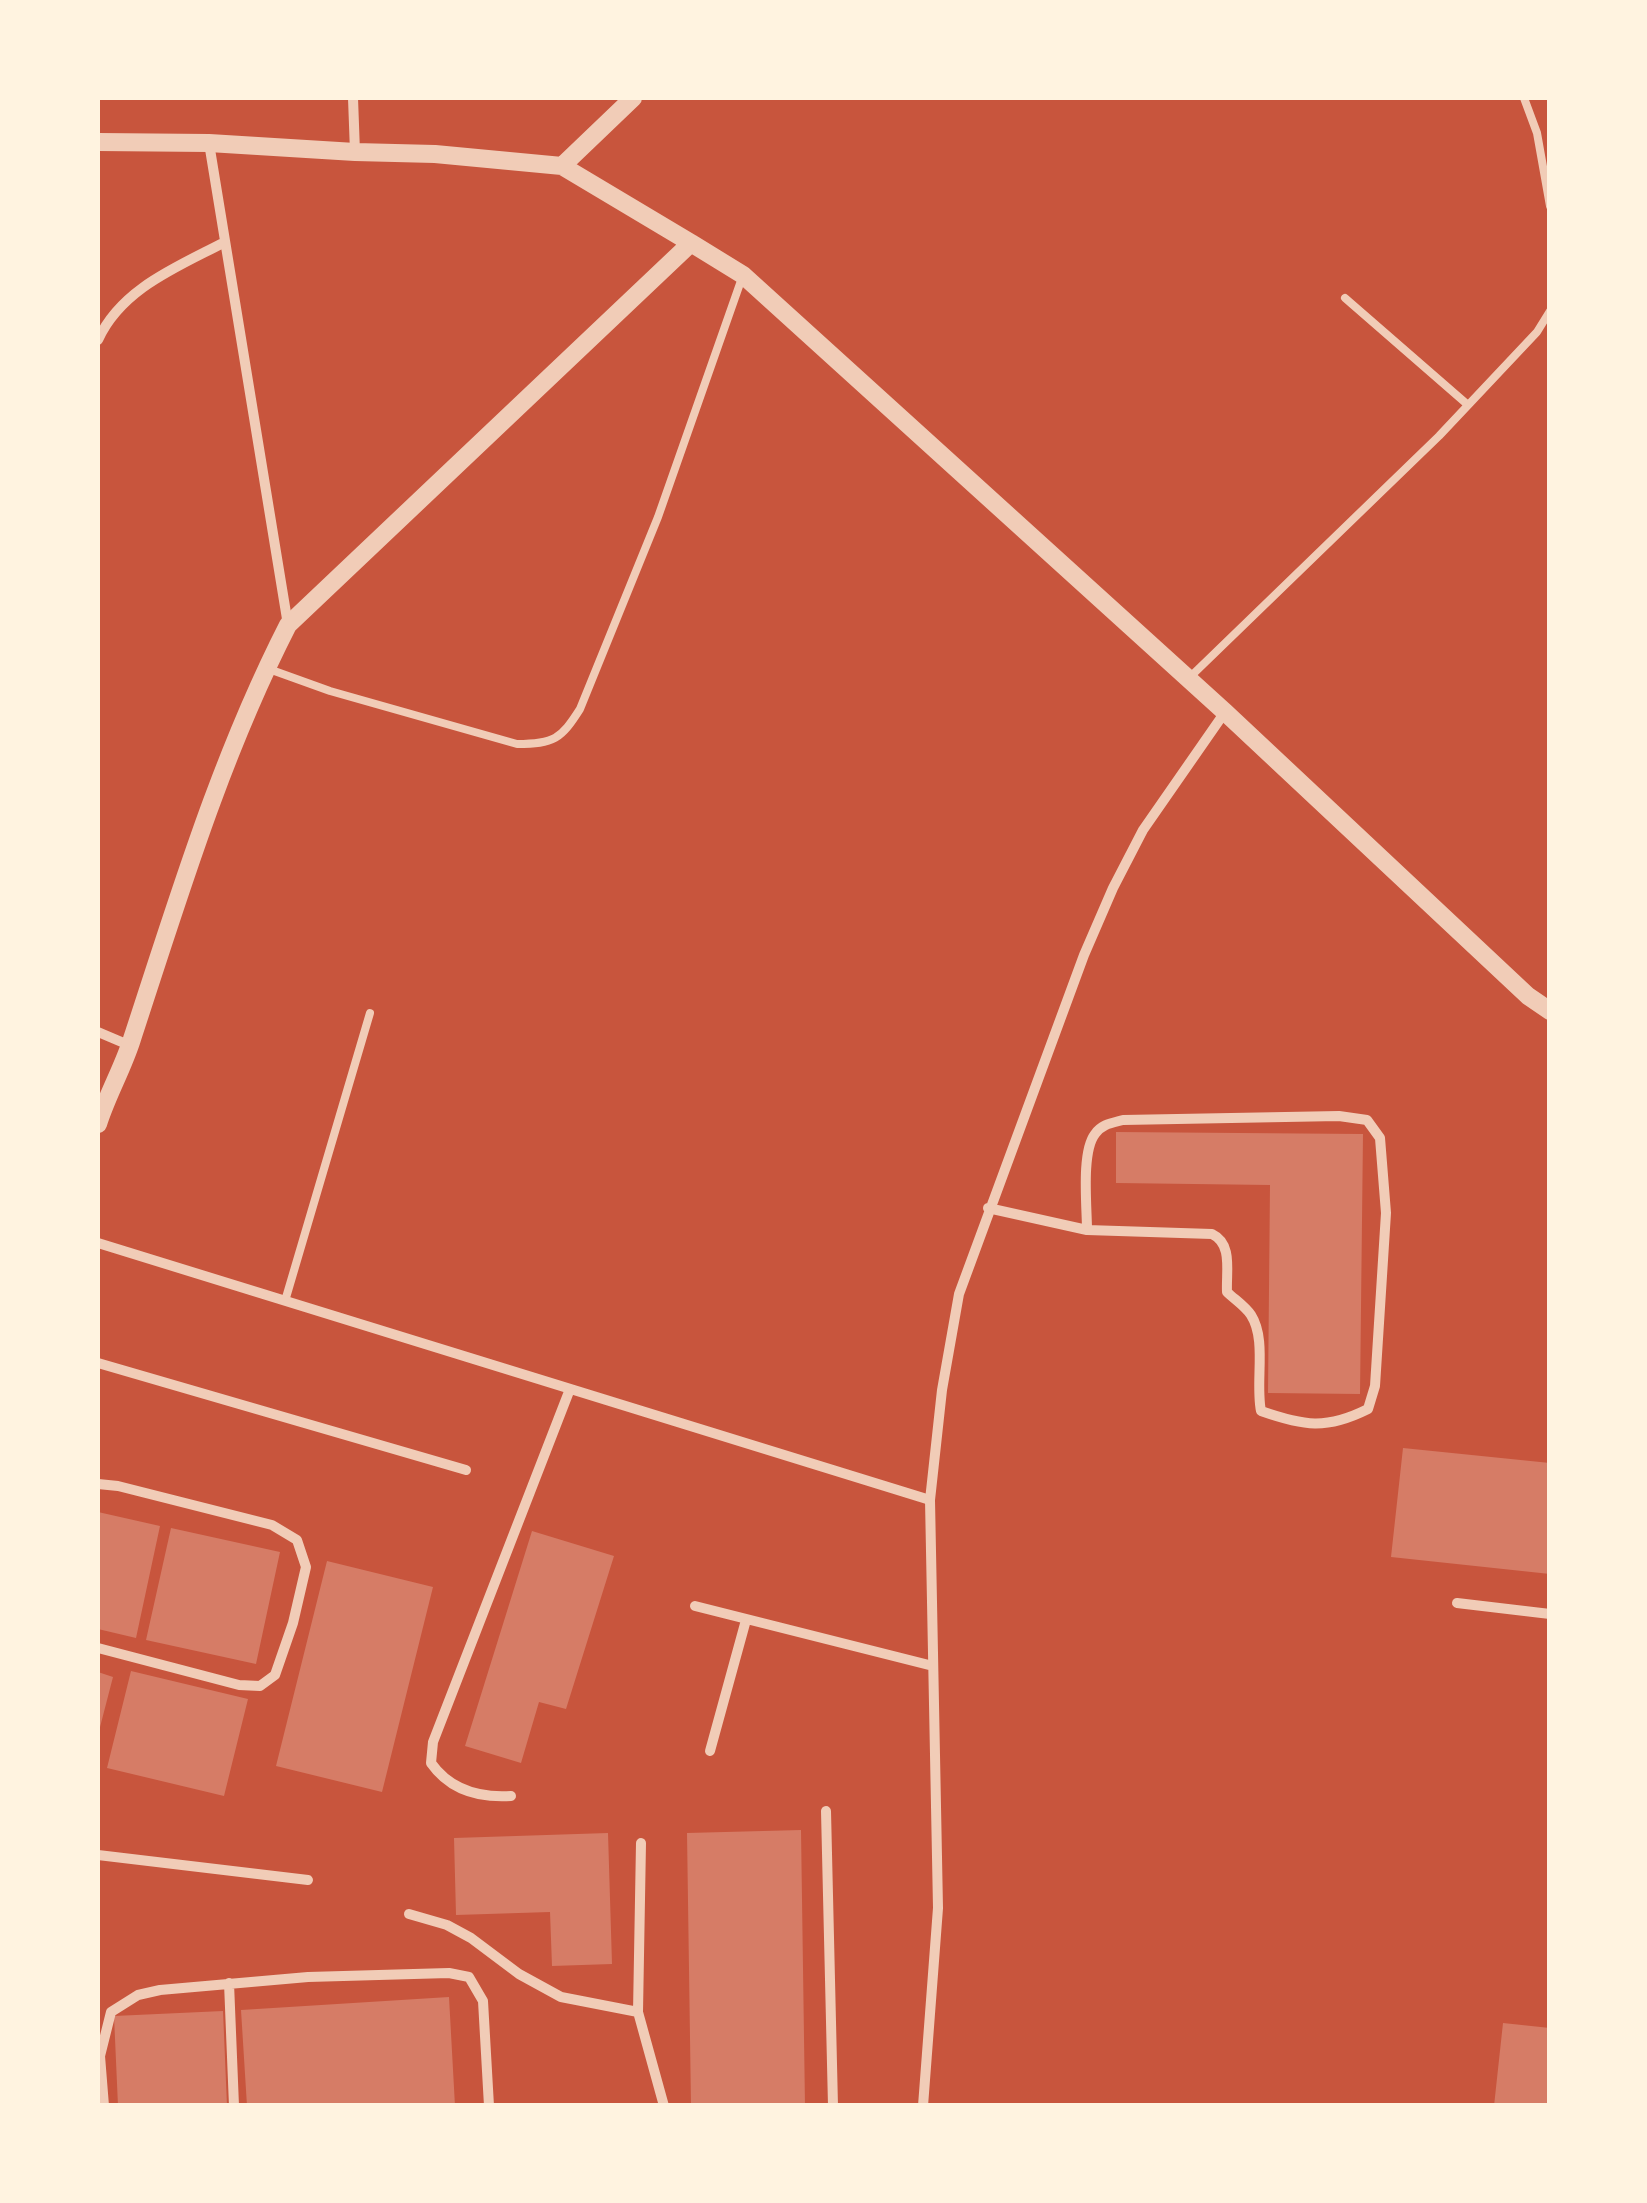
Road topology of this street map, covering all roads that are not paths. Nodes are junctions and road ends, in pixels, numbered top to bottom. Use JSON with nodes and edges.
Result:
{"nodes":[{"id":1,"x":352,"y":98,"type":"edge"},
{"id":2,"x":633,"y":98,"type":"edge"},
{"id":3,"x":1524,"y":98,"type":"edge"},
{"id":4,"x":98,"y":142,"type":"edge"},
{"id":5,"x":209,"y":143,"type":"junction"},
{"id":6,"x":355,"y":152,"type":"junction"},
{"id":7,"x":562,"y":166,"type":"junction"},
{"id":8,"x":1550,"y":206,"type":"edge"},
{"id":9,"x":224,"y":243,"type":"junction"},
{"id":10,"x":691,"y":243,"type":"junction"},
{"id":11,"x":742,"y":275,"type":"junction"},
{"id":12,"x":1345,"y":298,"type":"dead end"},
{"id":13,"x":1550,"y":311,"type":"edge"},
{"id":14,"x":98,"y":340,"type":"edge"},
{"id":15,"x":1468,"y":405,"type":"junction"},
{"id":16,"x":288,"y":626,"type":"junction"},
{"id":17,"x":266,"y":668,"type":"junction"},
{"id":18,"x":1188,"y":679,"type":"junction"},
{"id":19,"x":1225,"y":712,"type":"junction"},
{"id":20,"x":1550,"y":1011,"type":"edge"},
{"id":21,"x":370,"y":1013,"type":"dead end"},
{"id":22,"x":98,"y":1032,"type":"edge"},
{"id":23,"x":130,"y":1046,"type":"junction"},
{"id":24,"x":102,"y":1093,"type":"edge"},
{"id":25,"x":98,"y":1124,"type":"edge"},
{"id":26,"x":988,"y":1208,"type":"junction"},
{"id":27,"x":1087,"y":1230,"type":"junction"},
{"id":28,"x":98,"y":1243,"type":"edge"},
{"id":29,"x":286,"y":1302,"type":"junction"},
{"id":30,"x":98,"y":1363,"type":"edge"},
{"id":31,"x":570,"y":1389,"type":"junction"},
{"id":32,"x":466,"y":1470,"type":"dead end"},
{"id":33,"x":98,"y":1484,"type":"edge"},
{"id":34,"x":930,"y":1500,"type":"junction"},
{"id":35,"x":1457,"y":1603,"type":"dead end"},
{"id":36,"x":694,"y":1606,"type":"dead end"},
{"id":37,"x":1550,"y":1614,"type":"edge"},
{"id":38,"x":746,"y":1620,"type":"junction"},
{"id":39,"x":98,"y":1648,"type":"edge"},
{"id":40,"x":934,"y":1666,"type":"junction"},
{"id":41,"x":710,"y":1750,"type":"dead end"},
{"id":42,"x":510,"y":1796,"type":"dead end"},
{"id":43,"x":826,"y":1811,"type":"dead end"},
{"id":44,"x":642,"y":1844,"type":"dead end"},
{"id":45,"x":98,"y":1855,"type":"edge"},
{"id":46,"x":308,"y":1880,"type":"dead end"},
{"id":47,"x":409,"y":1914,"type":"dead end"},
{"id":48,"x":229,"y":1983,"type":"junction"},
{"id":49,"x":638,"y":2012,"type":"junction"},
{"id":50,"x":104,"y":2106,"type":"edge"},
{"id":51,"x":234,"y":2106,"type":"edge"},
{"id":52,"x":489,"y":2106,"type":"edge"},
{"id":53,"x":664,"y":2106,"type":"edge"},
{"id":54,"x":833,"y":2106,"type":"edge"},
{"id":55,"x":923,"y":2106,"type":"edge"}],
"edges":[{"from":1,"to":6,"type":"street"},
{"from":2,"to":7,"type":"street"},
{"from":3,"to":8,"type":"lane"},
{"from":4,"to":5,"type":"street"},
{"from":5,"to":6,"type":"street"},
{"from":5,"to":9,"type":"street"},
{"from":6,"to":7,"type":"street"},
{"from":7,"to":10,"type":"street"},
{"from":9,"to":14,"type":"street"},
{"from":9,"to":16,"type":"street"},
{"from":10,"to":11,"type":"street"},
{"from":10,"to":16,"type":"street"},
{"from":11,"to":17,"type":"lane"},
{"from":11,"to":18,"type":"street"},
{"from":12,"to":15,"type":"lane"},
{"from":13,"to":15,"type":"lane"},
{"from":15,"to":18,"type":"lane"},
{"from":16,"to":17,"type":"street"},
{"from":17,"to":23,"type":"street"},
{"from":18,"to":19,"type":"street"},
{"from":19,"to":20,"type":"street"},
{"from":19,"to":26,"type":"street"},
{"from":21,"to":29,"type":"lane"},
{"from":22,"to":23,"type":"street"},
{"from":23,"to":24,"type":"street"},
{"from":24,"to":25,"type":"street"},
{"from":26,"to":27,"type":"street"},
{"from":26,"to":34,"type":"street"},
{"from":27,"to":27,"type":"street"},
{"from":28,"to":29,"type":"street"},
{"from":29,"to":31,"type":"street"},
{"from":30,"to":32,"type":"street"},
{"from":31,"to":34,"type":"street"},
{"from":31,"to":42,"type":"street"},
{"from":33,"to":39,"type":"street"},
{"from":34,"to":40,"type":"street"},
{"from":35,"to":37,"type":"street"},
{"from":36,"to":38,"type":"street"},
{"from":38,"to":40,"type":"street"},
{"from":38,"to":41,"type":"street"},
{"from":40,"to":55,"type":"street"},
{"from":43,"to":54,"type":"street"},
{"from":44,"to":49,"type":"street"},
{"from":45,"to":46,"type":"street"},
{"from":47,"to":49,"type":"street"},
{"from":48,"to":50,"type":"street"},
{"from":48,"to":51,"type":"street"},
{"from":48,"to":52,"type":"street"},
{"from":49,"to":53,"type":"street"}]}
